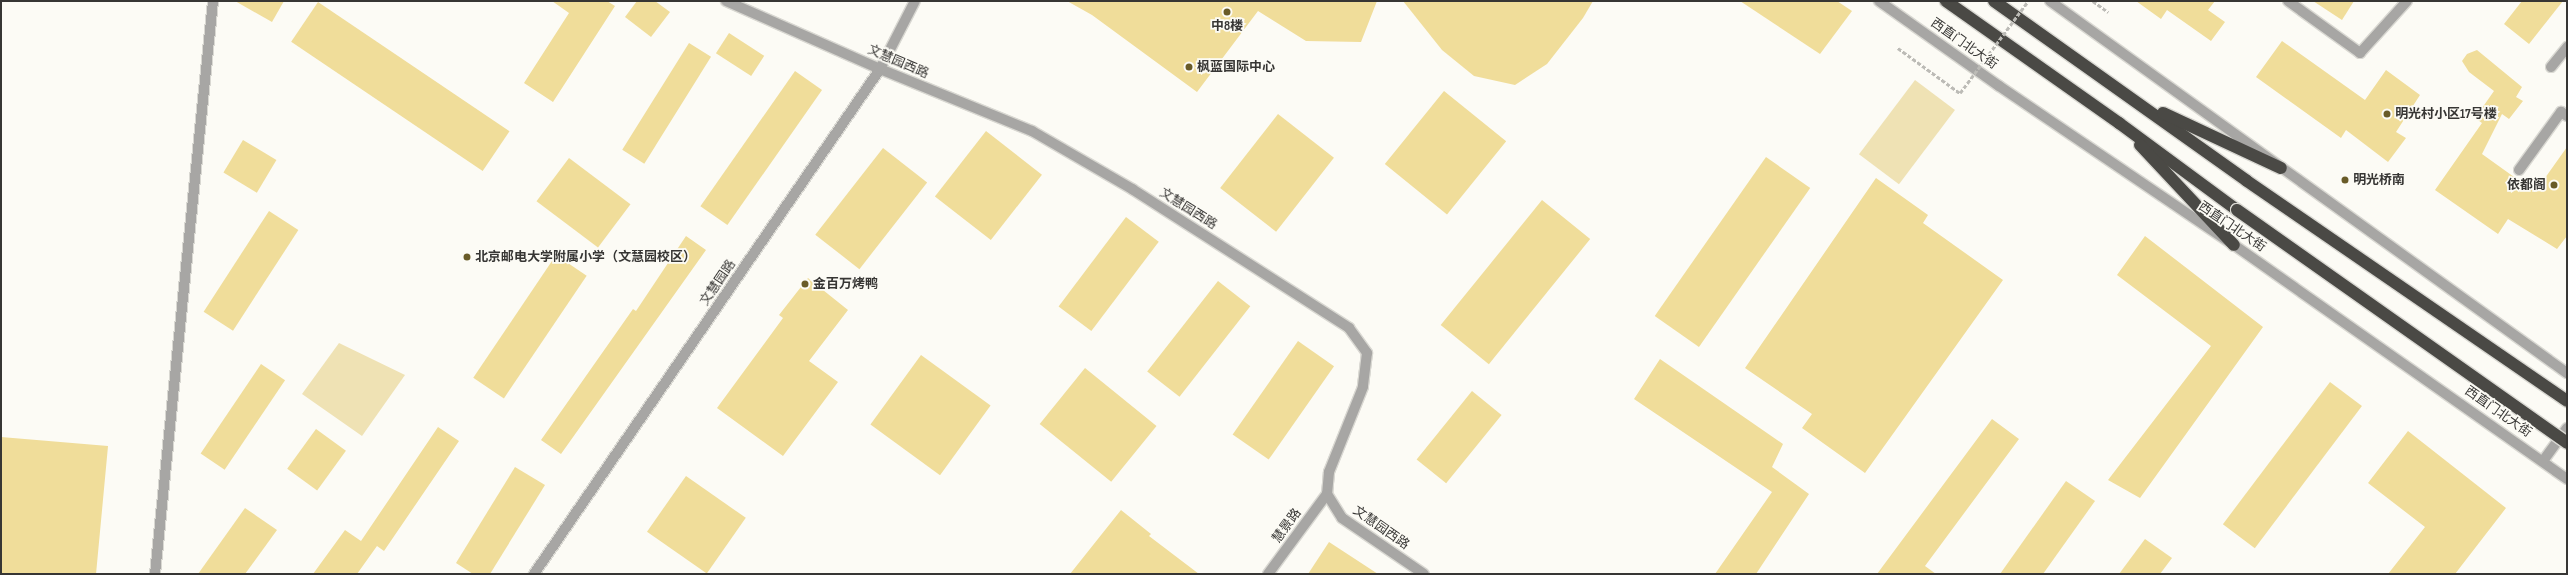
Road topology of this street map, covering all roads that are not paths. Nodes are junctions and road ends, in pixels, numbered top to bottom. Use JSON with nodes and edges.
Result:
{"nodes":[{"id":1,"x":213,"y":1,"type":"edge"},
{"id":2,"x":726,"y":1,"type":"edge"},
{"id":3,"x":915,"y":1,"type":"edge"},
{"id":4,"x":1879,"y":1,"type":"edge"},
{"id":5,"x":1946,"y":1,"type":"edge"},
{"id":6,"x":1994,"y":1,"type":"edge"},
{"id":7,"x":2050,"y":1,"type":"edge"},
{"id":8,"x":2288,"y":1,"type":"edge"},
{"id":9,"x":2407,"y":1,"type":"edge"},
{"id":10,"x":2567,"y":47,"type":"edge"},
{"id":11,"x":2551,"y":67,"type":"dead end"},
{"id":12,"x":880,"y":69,"type":"junction"},
{"id":13,"x":2138,"y":102,"type":"junction"},
{"id":14,"x":2567,"y":116,"type":"edge"},
{"id":15,"x":2119,"y":123,"type":"junction"},
{"id":16,"x":2281,"y":168,"type":"junction"},
{"id":17,"x":2519,"y":170,"type":"dead end"},
{"id":18,"x":2234,"y":245,"type":"junction"},
{"id":19,"x":2567,"y":373,"type":"edge"},
{"id":20,"x":2567,"y":401,"type":"edge"},
{"id":21,"x":2567,"y":428,"type":"edge"},
{"id":22,"x":2567,"y":443,"type":"edge"},
{"id":23,"x":2543,"y":461,"type":"junction"},
{"id":24,"x":2567,"y":479,"type":"edge"},
{"id":25,"x":1327,"y":494,"type":"junction"},
{"id":26,"x":155,"y":574,"type":"edge"},
{"id":27,"x":534,"y":574,"type":"edge"},
{"id":28,"x":1268,"y":574,"type":"edge"},
{"id":29,"x":1424,"y":574,"type":"edge"}],
"edges":[{"from":1,"to":26,"type":"street"},
{"from":2,"to":12,"type":"street","name":"文慧园西路"},
{"from":3,"to":12,"type":"street","name":"文慧园路"},
{"from":4,"to":18,"type":"street","name":"西直门北大街"},
{"from":5,"to":15,"type":"highway","name":"西直门北大街"},
{"from":6,"to":13,"type":"highway"},
{"from":7,"to":16,"type":"street"},
{"from":8,"to":9,"type":"street"},
{"from":10,"to":11,"type":"street"},
{"from":12,"to":25,"type":"street","name":"文慧园西路"},
{"from":12,"to":27,"type":"street","name":"文慧园路"},
{"from":13,"to":16,"type":"highway"},
{"from":13,"to":20,"type":"highway"},
{"from":14,"to":17,"type":"street"},
{"from":15,"to":18,"type":"highway"},
{"from":15,"to":22,"type":"highway","name":"西直门北大街","bridge":true},
{"from":16,"to":19,"type":"street"},
{"from":18,"to":23,"type":"street","name":"西直门北大街"},
{"from":21,"to":23,"type":"street"},
{"from":23,"to":24,"type":"street","name":"西直门北大街"},
{"from":25,"to":28,"type":"street","name":"慧景路"},
{"from":25,"to":29,"type":"street","name":"文慧园西路"}]}
